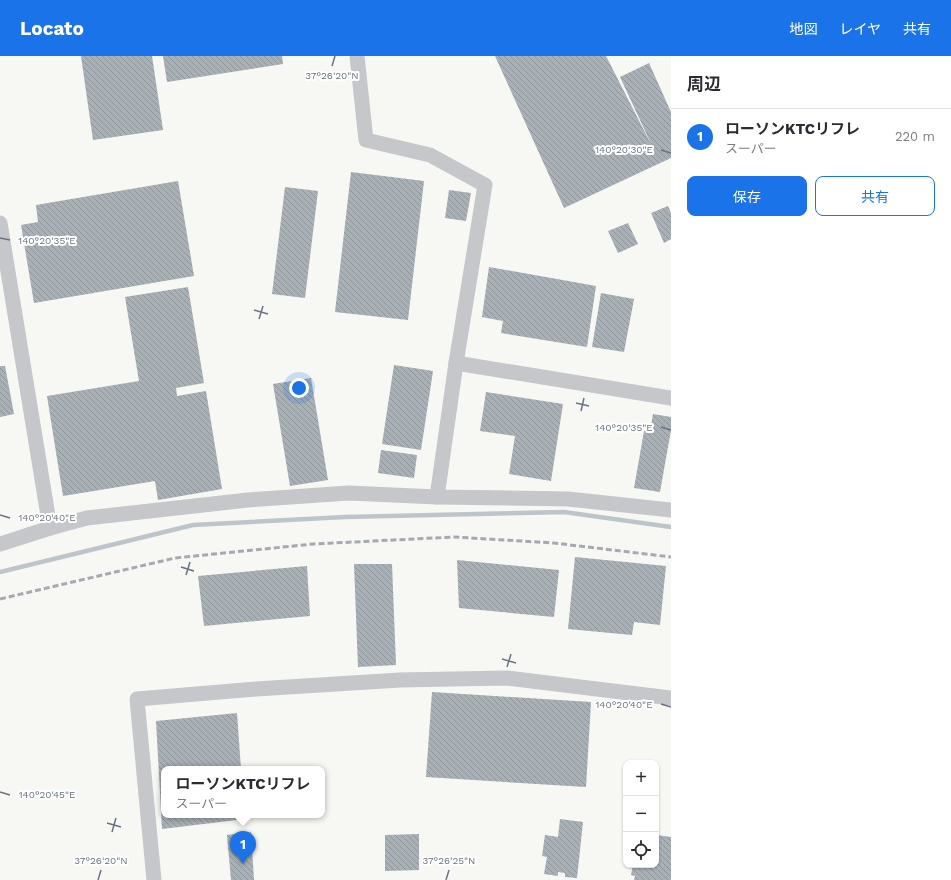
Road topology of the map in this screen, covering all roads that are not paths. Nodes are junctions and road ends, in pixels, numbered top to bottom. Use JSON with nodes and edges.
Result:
{"nodes":[{"id":1,"x":357,"y":56,"type":"edge"},
{"id":2,"x":0,"y":223,"type":"edge"},
{"id":3,"x":456,"y":363,"type":"junction"},
{"id":4,"x":671,"y":398,"type":"edge"},
{"id":5,"x":437,"y":497,"type":"junction"},
{"id":6,"x":671,"y":510,"type":"edge"},
{"id":7,"x":50,"y":528,"type":"junction"},
{"id":8,"x":0,"y":544,"type":"edge"},
{"id":9,"x":671,"y":698,"type":"edge"},
{"id":10,"x":154,"y":880,"type":"edge"}],
"edges":[{"from":1,"to":3,"type":"street"},
{"from":2,"to":7,"type":"street"},
{"from":3,"to":4,"type":"street"},
{"from":3,"to":5,"type":"street"},
{"from":5,"to":6,"type":"street"},
{"from":5,"to":7,"type":"street"},
{"from":7,"to":8,"type":"street"},
{"from":9,"to":10,"type":"street"}]}
